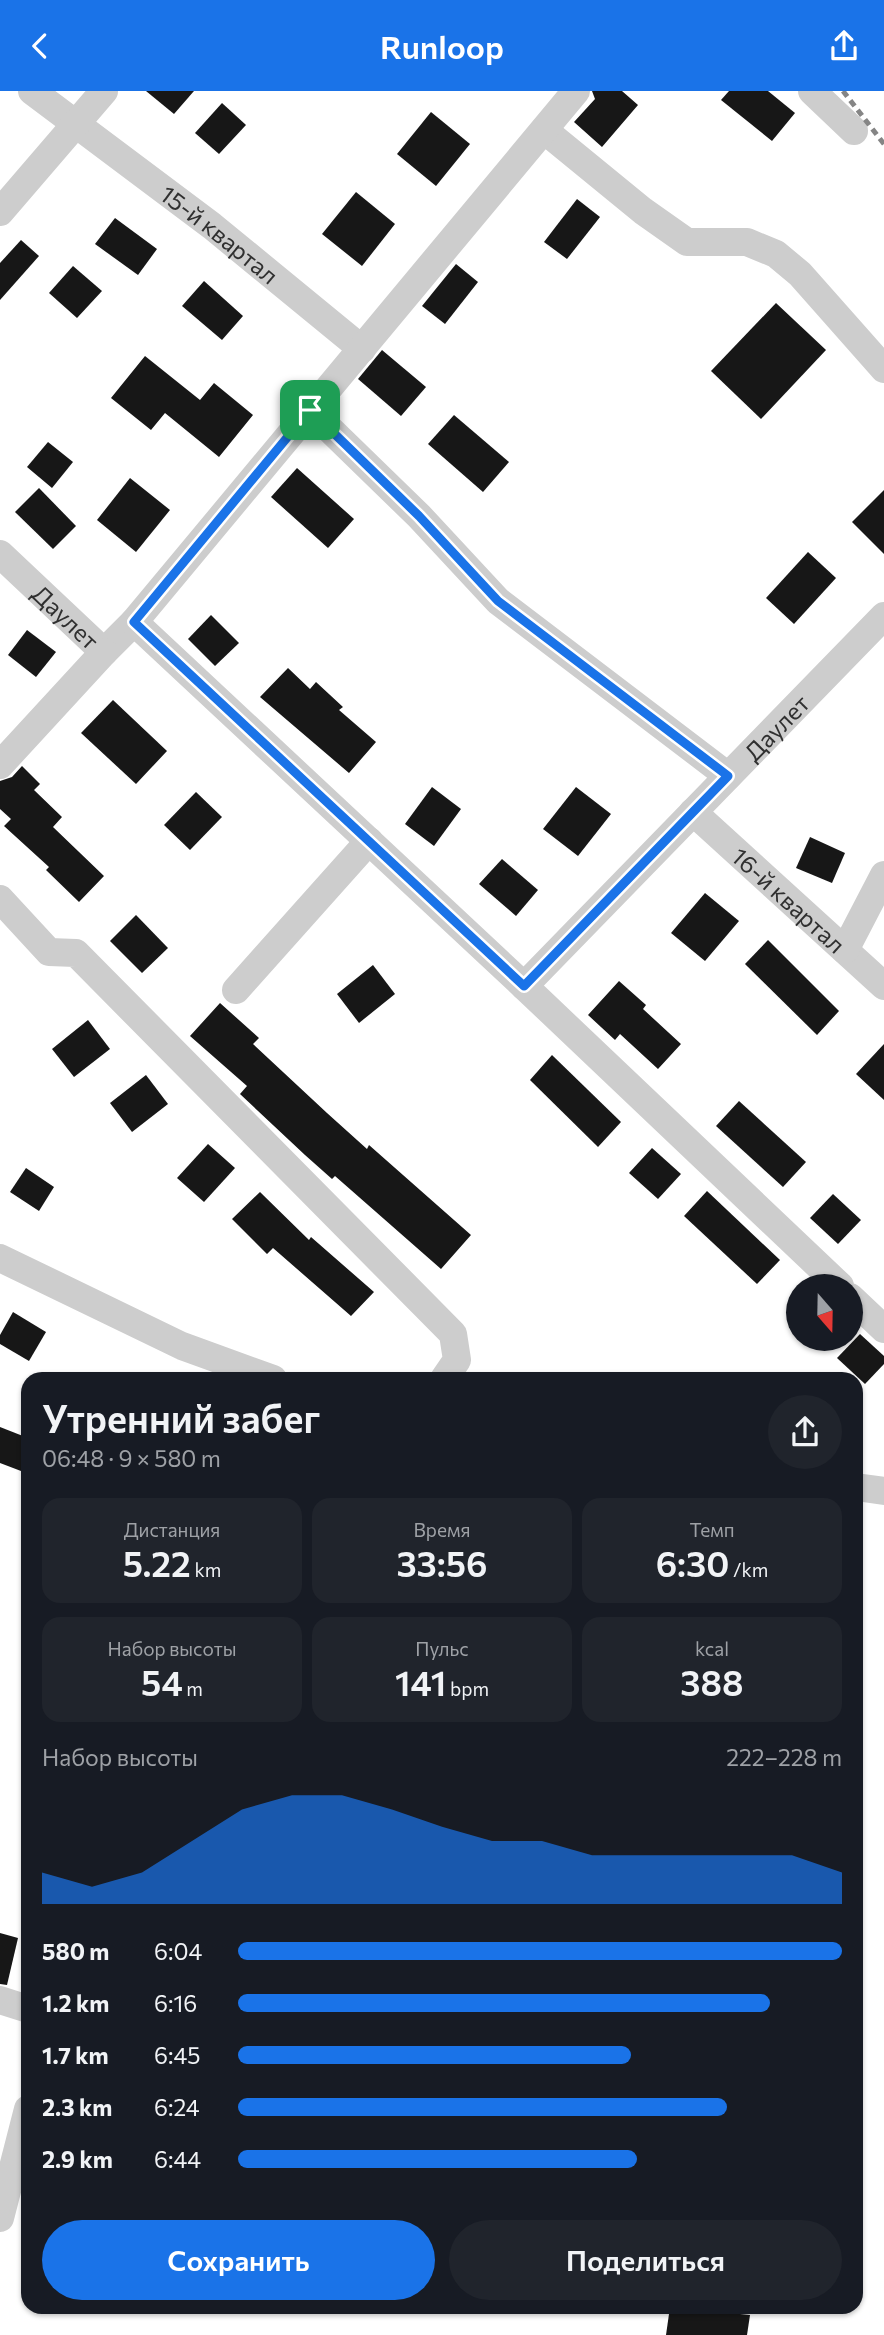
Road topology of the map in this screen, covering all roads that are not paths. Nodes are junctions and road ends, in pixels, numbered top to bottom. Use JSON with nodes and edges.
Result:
{"nodes":[{"id":1,"x":32,"y":91,"type":"edge"},
{"id":2,"x":104,"y":91,"type":"edge"},
{"id":3,"x":576,"y":91,"type":"edge"},
{"id":4,"x":812,"y":91,"type":"edge"},
{"id":5,"x":75,"y":126,"type":"junction"},
{"id":6,"x":544,"y":130,"type":"junction"},
{"id":7,"x":854,"y":131,"type":"dead end"},
{"id":8,"x":0,"y":212,"type":"edge"},
{"id":9,"x":362,"y":349,"type":"junction"},
{"id":10,"x":884,"y":369,"type":"edge"},
{"id":11,"x":310,"y":410,"type":"junction"},
{"id":12,"x":0,"y":554,"type":"edge"},
{"id":13,"x":884,"y":616,"type":"edge"},
{"id":14,"x":134,"y":622,"type":"junction"},
{"id":15,"x":104,"y":652,"type":"junction"},
{"id":16,"x":0,"y":765,"type":"edge"},
{"id":17,"x":728,"y":776,"type":"junction"},
{"id":18,"x":694,"y":812,"type":"junction"},
{"id":19,"x":369,"y":841,"type":"junction"},
{"id":20,"x":884,"y":875,"type":"edge"},
{"id":21,"x":0,"y":899,"type":"edge"},
{"id":22,"x":845,"y":950,"type":"junction"},
{"id":23,"x":524,"y":986,"type":"junction"},
{"id":24,"x":884,"y":986,"type":"edge"},
{"id":25,"x":236,"y":990,"type":"dead end"},
{"id":26,"x":0,"y":1258,"type":"edge"},
{"id":27,"x":826,"y":1274,"type":"edge"},
{"id":28,"x":863,"y":1309,"type":"edge"},
{"id":29,"x":884,"y":1329,"type":"edge"},
{"id":30,"x":254,"y":1372,"type":"edge"},
{"id":31,"x":449,"y":1372,"type":"edge"},
{"id":32,"x":863,"y":1488,"type":"edge"},
{"id":33,"x":884,"y":1491,"type":"edge"},
{"id":34,"x":0,"y":2000,"type":"edge"},
{"id":35,"x":21,"y":2007,"type":"edge"},
{"id":36,"x":21,"y":2136,"type":"edge"},
{"id":37,"x":0,"y":2218,"type":"edge"}],
"edges":[{"from":1,"to":5,"type":"street","name":"15-й квартал"},
{"from":2,"to":5,"type":"street"},
{"from":3,"to":6,"type":"street"},
{"from":4,"to":7,"type":"street"},
{"from":5,"to":8,"type":"street"},
{"from":5,"to":9,"type":"street","name":"15-й квартал"},
{"from":6,"to":9,"type":"street"},
{"from":6,"to":10,"type":"street"},
{"from":9,"to":11,"type":"street"},
{"from":11,"to":14,"type":"street"},
{"from":11,"to":17,"type":"street"},
{"from":12,"to":15,"type":"street","name":"Даулет"},
{"from":13,"to":17,"type":"street","name":"Даулет"},
{"from":14,"to":15,"type":"street","name":"Даулет"},
{"from":14,"to":19,"type":"street","name":"Даулет"},
{"from":15,"to":16,"type":"street"},
{"from":17,"to":18,"type":"street","name":"Даулет"},
{"from":18,"to":22,"type":"street","name":"16-й квартал"},
{"from":18,"to":23,"type":"street","name":"Даулет"},
{"from":19,"to":23,"type":"street","name":"Даулет"},
{"from":19,"to":25,"type":"street"},
{"from":20,"to":22,"type":"street"},
{"from":21,"to":31,"type":"street"},
{"from":22,"to":24,"type":"street","name":"16-й квартал"},
{"from":23,"to":27,"type":"street"},
{"from":26,"to":30,"type":"street"},
{"from":28,"to":29,"type":"street"},
{"from":32,"to":33,"type":"street"},
{"from":34,"to":35,"type":"street"},
{"from":36,"to":37,"type":"street"}]}
